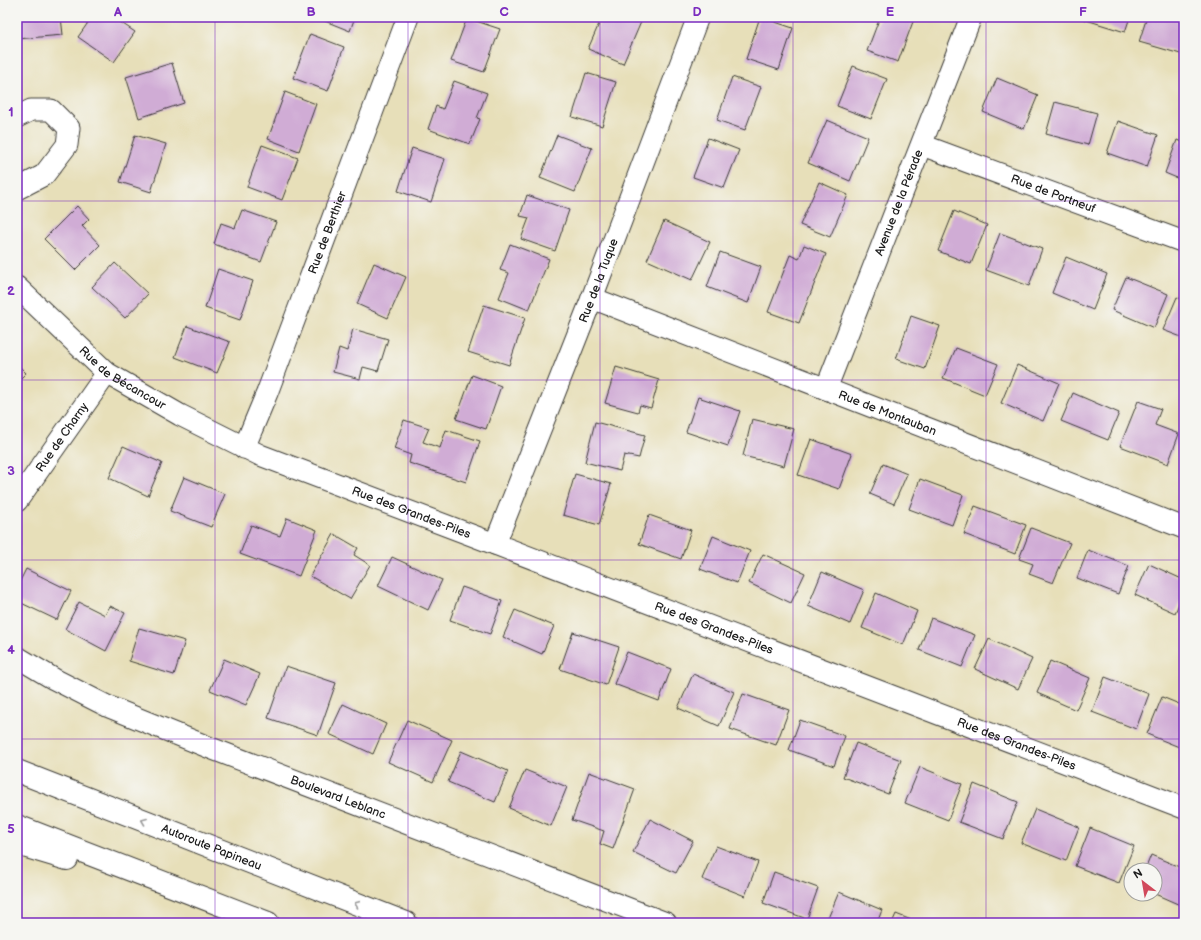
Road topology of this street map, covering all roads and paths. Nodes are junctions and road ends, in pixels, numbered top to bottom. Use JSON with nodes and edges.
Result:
{"nodes":[{"id":1,"x":408,"y":17,"type":"edge"},
{"id":2,"x":698,"y":17,"type":"edge"},
{"id":3,"x":971,"y":17,"type":"edge"},
{"id":4,"x":17,"y":117,"type":"edge"},
{"id":5,"x":922,"y":145,"type":"junction"},
{"id":6,"x":17,"y":189,"type":"edge"},
{"id":7,"x":1184,"y":242,"type":"edge"},
{"id":8,"x":17,"y":287,"type":"edge"},
{"id":9,"x":592,"y":298,"type":"junction"},
{"id":10,"x":107,"y":373,"type":"junction"},
{"id":11,"x":826,"y":390,"type":"junction"},
{"id":12,"x":244,"y":448,"type":"junction"},
{"id":13,"x":17,"y":501,"type":"edge"},
{"id":14,"x":1184,"y":528,"type":"edge"},
{"id":15,"x":495,"y":544,"type":"junction"},
{"id":16,"x":17,"y":657,"type":"edge"},
{"id":17,"x":17,"y":754,"type":"edge"},
{"id":18,"x":17,"y":771,"type":"edge"},
{"id":19,"x":110,"y":808,"type":"junction"},
{"id":20,"x":1184,"y":808,"type":"edge"},
{"id":21,"x":17,"y":826,"type":"edge"},
{"id":22,"x":17,"y":844,"type":"edge"},
{"id":23,"x":202,"y":898,"type":"junction"},
{"id":24,"x":268,"y":923,"type":"edge"},
{"id":25,"x":406,"y":923,"type":"edge"},
{"id":26,"x":666,"y":923,"type":"edge"}],
"edges":[{"from":1,"to":12,"type":"street","name":"Rue de Berthier"},
{"from":2,"to":9,"type":"street","name":"Rue de la Tuque"},
{"from":3,"to":5,"type":"street","name":"Avenue de la Pérade"},
{"from":4,"to":6,"type":"street"},
{"from":5,"to":7,"type":"street","name":"Rue de Portneuf"},
{"from":5,"to":11,"type":"street","name":"Avenue de la Pérade"},
{"from":8,"to":10,"type":"street","name":"Rue de Bécancour"},
{"from":9,"to":11,"type":"street","name":"Rue de Montauban"},
{"from":9,"to":15,"type":"street","name":"Rue de la Tuque"},
{"from":10,"to":12,"type":"street","name":"Rue de Bécancour"},
{"from":10,"to":13,"type":"street","name":"Rue de Charny"},
{"from":11,"to":14,"type":"street","name":"Rue de Montauban"},
{"from":12,"to":15,"type":"street","name":"Rue des Grandes-Piles"},
{"from":15,"to":20,"type":"street","name":"Rue des Grandes-Piles"},
{"from":16,"to":26,"type":"street","name":"Boulevard Leblanc"},
{"from":17,"to":19,"type":"highway"},
{"from":18,"to":19,"type":"highway","name":"Autoroute Papineau"},
{"from":25,"to":19,"type":"highway","name":"Autoroute Papineau","one_way":true},
{"from":21,"to":23,"type":"highway"},
{"from":22,"to":23,"type":"highway"},
{"from":23,"to":24,"type":"highway"}]}
